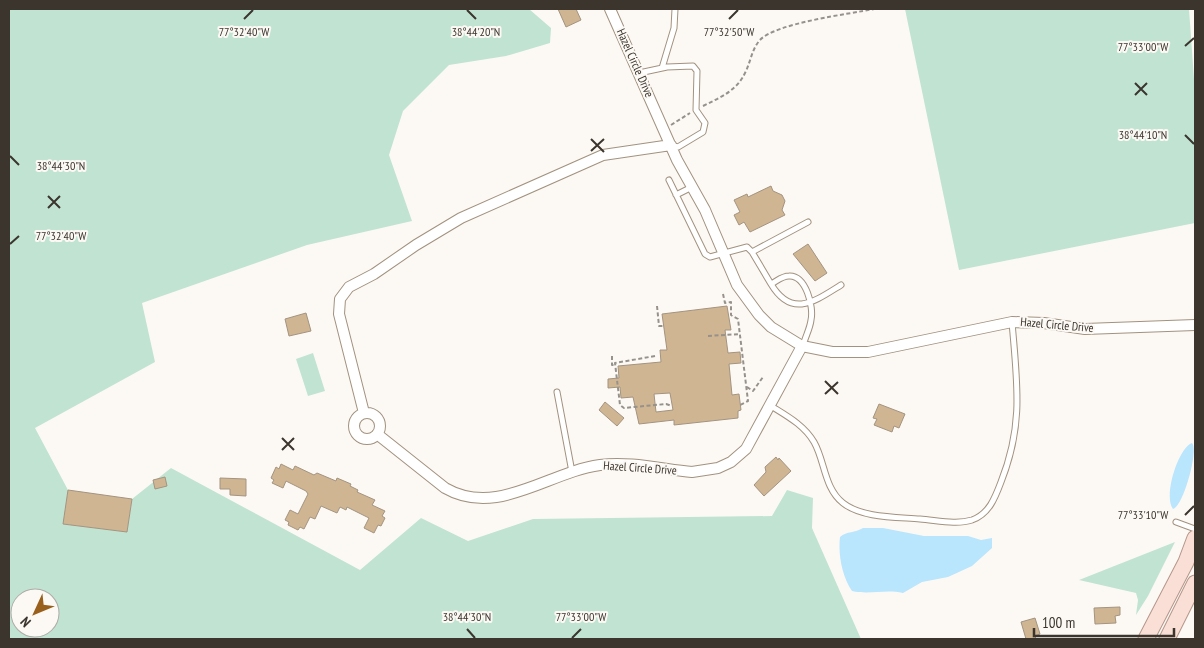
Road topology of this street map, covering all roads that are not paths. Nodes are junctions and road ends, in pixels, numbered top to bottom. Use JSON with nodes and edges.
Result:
{"nodes":[{"id":1,"x":610,"y":9,"type":"edge"},
{"id":2,"x":675,"y":9,"type":"edge"},
{"id":3,"x":662,"y":68,"type":"junction"},
{"id":4,"x":639,"y":73,"type":"junction"},
{"id":5,"x":671,"y":145,"type":"junction"},
{"id":6,"x":669,"y":180,"type":"dead end"},
{"id":7,"x":693,"y":187,"type":"junction"},
{"id":8,"x":676,"y":195,"type":"junction"},
{"id":9,"x":808,"y":222,"type":"dead end"},
{"id":10,"x":752,"y":252,"type":"junction"},
{"id":11,"x":723,"y":253,"type":"junction"},
{"id":12,"x":771,"y":284,"type":"junction"},
{"id":13,"x":841,"y":285,"type":"dead end"},
{"id":14,"x":811,"y":304,"type":"junction"},
{"id":15,"x":1012,"y":322,"type":"junction"},
{"id":16,"x":1195,"y":325,"type":"edge"},
{"id":17,"x":802,"y":346,"type":"junction"},
{"id":18,"x":557,"y":392,"type":"dead end"},
{"id":19,"x":771,"y":406,"type":"junction"},
{"id":20,"x":364,"y":413,"type":"junction"},
{"id":21,"x":377,"y":434,"type":"junction"},
{"id":22,"x":572,"y":472,"type":"junction"},
{"id":23,"x":1176,"y":522,"type":"dead end"},
{"id":24,"x":1195,"y":529,"type":"edge"},
{"id":25,"x":1195,"y":538,"type":"edge"},
{"id":26,"x":1195,"y":583,"type":"edge"},
{"id":27,"x":1146,"y":639,"type":"edge"},
{"id":28,"x":1167,"y":639,"type":"edge"}],
"edges":[{"from":1,"to":4,"type":"street","name":"Hazel Circle Drive"},
{"from":2,"to":3,"type":"lane"},
{"from":3,"to":4,"type":"lane"},
{"from":3,"to":5,"type":"lane"},
{"from":4,"to":5,"type":"street","name":"Hazel Circle Drive"},
{"from":5,"to":7,"type":"street","name":"Hazel Circle Drive"},
{"from":5,"to":20,"type":"street"},
{"from":6,"to":8,"type":"lane"},
{"from":7,"to":8,"type":"lane"},
{"from":7,"to":11,"type":"street","name":"Hazel Circle Drive"},
{"from":8,"to":11,"type":"lane"},
{"from":9,"to":10,"type":"lane"},
{"from":10,"to":11,"type":"lane"},
{"from":10,"to":12,"type":"lane"},
{"from":11,"to":17,"type":"street","name":"Hazel Circle Drive"},
{"from":12,"to":14,"type":"lane"},
{"from":12,"to":14,"type":"lane"},
{"from":13,"to":14,"type":"lane"},
{"from":14,"to":17,"type":"lane"},
{"from":15,"to":16,"type":"street","name":"Hazel Circle Drive"},
{"from":15,"to":17,"type":"street","name":"Hazel Circle Drive"},
{"from":15,"to":19,"type":"lane"},
{"from":17,"to":19,"type":"street","name":"Hazel Circle Drive"},
{"from":18,"to":22,"type":"lane"},
{"from":19,"to":22,"type":"street","name":"Hazel Circle Drive"},
{"from":20,"to":21,"type":"street"},
{"from":20,"to":21,"type":"street"},
{"from":21,"to":22,"type":"street","name":"Hazel Circle Drive"},
{"from":23,"to":24,"type":"lane"},
{"from":25,"to":27,"type":"main road"},
{"from":26,"to":28,"type":"main road"}]}
